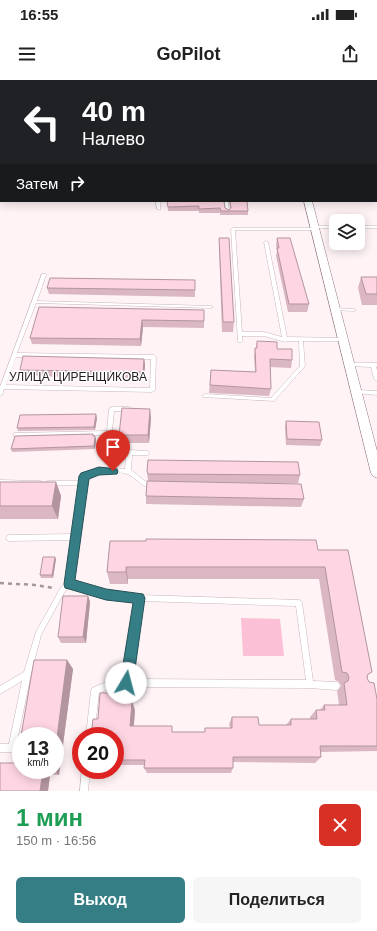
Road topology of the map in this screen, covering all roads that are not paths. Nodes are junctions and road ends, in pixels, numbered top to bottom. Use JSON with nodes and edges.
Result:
{"nodes":[{"id":1,"x":158,"y":202,"type":"edge"},
{"id":2,"x":226,"y":202,"type":"edge"},
{"id":3,"x":308,"y":202,"type":"edge"},
{"id":4,"x":159,"y":209,"type":"dead end"},
{"id":5,"x":228,"y":212,"type":"edge"},
{"id":6,"x":329,"y":227,"type":"edge"},
{"id":7,"x":365,"y":227,"type":"edge"},
{"id":8,"x":377,"y":227,"type":"edge"},
{"id":9,"x":315,"y":228,"type":"junction"},
{"id":10,"x":266,"y":242,"type":"dead end"},
{"id":11,"x":44,"y":275,"type":"dead end"},
{"id":12,"x":34,"y":302,"type":"junction"},
{"id":13,"x":211,"y":307,"type":"dead end"},
{"id":14,"x":335,"y":309,"type":"junction"},
{"id":15,"x":354,"y":310,"type":"dead end"},
{"id":16,"x":240,"y":334,"type":"junction"},
{"id":17,"x":285,"y":340,"type":"junction"},
{"id":18,"x":301,"y":340,"type":"junction"},
{"id":19,"x":343,"y":340,"type":"junction"},
{"id":20,"x":240,"y":341,"type":"dead end"},
{"id":21,"x":15,"y":355,"type":"junction"},
{"id":22,"x":350,"y":365,"type":"junction"},
{"id":23,"x":375,"y":365,"type":"edge"},
{"id":24,"x":377,"y":379,"type":"edge"},
{"id":25,"x":3,"y":387,"type":"junction"},
{"id":26,"x":357,"y":392,"type":"junction"},
{"id":27,"x":377,"y":393,"type":"edge"},
{"id":28,"x":0,"y":394,"type":"edge"},
{"id":29,"x":205,"y":396,"type":"dead end"},
{"id":30,"x":134,"y":410,"type":"edge"},
{"id":31,"x":109,"y":433,"type":"junction"},
{"id":32,"x":16,"y":435,"type":"edge"},
{"id":33,"x":130,"y":452,"type":"junction"},
{"id":34,"x":146,"y":453,"type":"dead end"},
{"id":35,"x":128,"y":472,"type":"junction"},
{"id":36,"x":377,"y":473,"type":"edge"},
{"id":37,"x":0,"y":482,"type":"edge"},
{"id":38,"x":83,"y":483,"type":"junction"},
{"id":39,"x":163,"y":486,"type":"edge"},
{"id":40,"x":76,"y":537,"type":"junction"},
{"id":41,"x":9,"y":538,"type":"dead end"},
{"id":42,"x":66,"y":586,"type":"junction"},
{"id":43,"x":139,"y":598,"type":"junction"},
{"id":44,"x":27,"y":674,"type":"junction"},
{"id":45,"x":126,"y":683,"type":"junction"},
{"id":46,"x":310,"y":684,"type":"junction"},
{"id":47,"x":336,"y":686,"type":"dead end"},
{"id":48,"x":0,"y":690,"type":"edge"},
{"id":49,"x":91,"y":727,"type":"edge"},
{"id":50,"x":0,"y":748,"type":"edge"},
{"id":51,"x":85,"y":779,"type":"edge"},
{"id":52,"x":84,"y":791,"type":"edge"}],
"edges":[{"from":1,"to":4,"type":"lane"},
{"from":2,"to":5,"type":"lane"},
{"from":3,"to":9,"type":"street"},
{"from":6,"to":9,"type":"lane"},
{"from":7,"to":8,"type":"lane"},
{"from":9,"to":14,"type":"street"},
{"from":9,"to":16,"type":"lane"},
{"from":10,"to":17,"type":"lane"},
{"from":11,"to":12,"type":"lane"},
{"from":12,"to":13,"type":"lane"},
{"from":12,"to":21,"type":"lane"},
{"from":14,"to":15,"type":"lane"},
{"from":14,"to":19,"type":"street"},
{"from":16,"to":17,"type":"lane"},
{"from":16,"to":20,"type":"lane"},
{"from":17,"to":18,"type":"lane"},
{"from":18,"to":19,"type":"lane"},
{"from":18,"to":29,"type":"lane"},
{"from":19,"to":22,"type":"street"},
{"from":21,"to":25,"type":"lane"},
{"from":21,"to":25,"type":"lane","name":"УЛИЦА ЦИРЕНЩИКОВА"},
{"from":22,"to":23,"type":"lane"},
{"from":22,"to":26,"type":"street"},
{"from":23,"to":24,"type":"lane"},
{"from":25,"to":28,"type":"lane"},
{"from":26,"to":27,"type":"lane"},
{"from":26,"to":36,"type":"street"},
{"from":30,"to":31,"type":"lane"},
{"from":31,"to":32,"type":"lane"},
{"from":31,"to":33,"type":"lane"},
{"from":33,"to":34,"type":"lane"},
{"from":33,"to":35,"type":"lane"},
{"from":35,"to":38,"type":"lane"},
{"from":35,"to":39,"type":"lane"},
{"from":37,"to":38,"type":"lane"},
{"from":38,"to":40,"type":"lane"},
{"from":40,"to":41,"type":"lane"},
{"from":40,"to":42,"type":"lane"},
{"from":42,"to":43,"type":"lane"},
{"from":42,"to":44,"type":"lane"},
{"from":43,"to":45,"type":"lane"},
{"from":43,"to":46,"type":"lane"},
{"from":44,"to":48,"type":"lane"},
{"from":44,"to":50,"type":"lane"},
{"from":45,"to":46,"type":"lane"},
{"from":45,"to":49,"type":"lane"},
{"from":46,"to":47,"type":"lane"},
{"from":51,"to":52,"type":"lane"}]}
